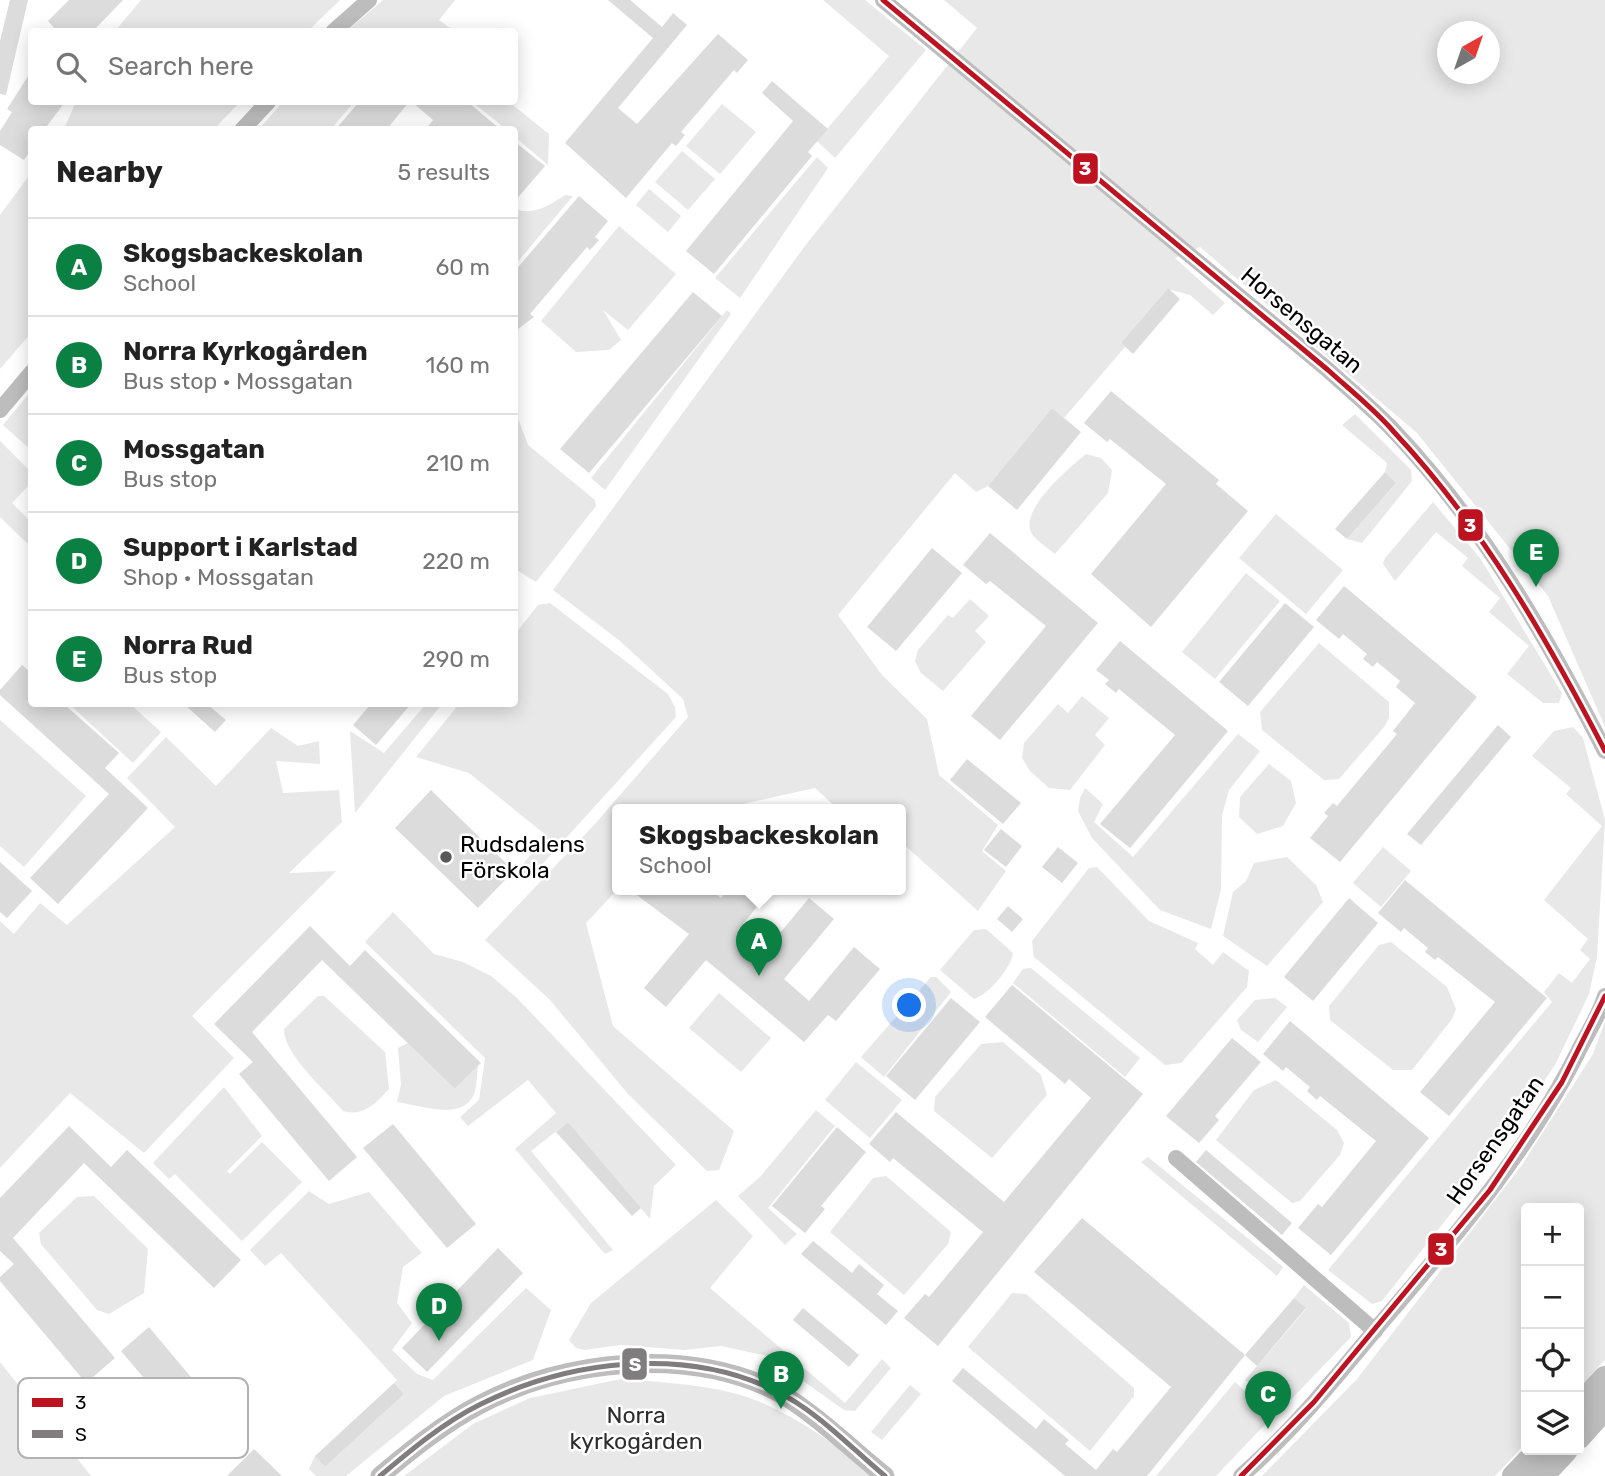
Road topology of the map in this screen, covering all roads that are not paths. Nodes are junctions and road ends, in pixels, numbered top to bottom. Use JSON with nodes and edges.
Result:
{"nodes":[{"id":1,"x":369,"y":0,"type":"edge"},
{"id":2,"x":883,"y":0,"type":"edge"},
{"id":3,"x":338,"y":28,"type":"edge"},
{"id":4,"x":265,"y":105,"type":"edge"},
{"id":5,"x":246,"y":126,"type":"edge"},
{"id":6,"x":28,"y":377,"type":"edge"},
{"id":7,"x":0,"y":410,"type":"edge"},
{"id":8,"x":1605,"y":751,"type":"edge"},
{"id":9,"x":1605,"y":996,"type":"edge"},
{"id":10,"x":1176,"y":1158,"type":"dead end"},
{"id":11,"x":1375,"y":1331,"type":"junction"},
{"id":12,"x":1605,"y":1378,"type":"edge"},
{"id":13,"x":1584,"y":1401,"type":"edge"},
{"id":14,"x":1605,"y":1408,"type":"edge"},
{"id":15,"x":1584,"y":1431,"type":"edge"},
{"id":16,"x":1534,"y":1455,"type":"edge"},
{"id":17,"x":1561,"y":1455,"type":"edge"},
{"id":18,"x":380,"y":1476,"type":"edge"},
{"id":19,"x":885,"y":1476,"type":"edge"},
{"id":20,"x":1241,"y":1476,"type":"edge"},
{"id":21,"x":1514,"y":1476,"type":"edge"},
{"id":22,"x":1542,"y":1476,"type":"edge"}],
"edges":[{"from":1,"to":3,"type":"street"},
{"from":2,"to":8,"type":"street","name":"Horsensgatan"},
{"from":4,"to":5,"type":"street"},
{"from":6,"to":7,"type":"street"},
{"from":9,"to":11,"type":"street","name":"Horsensgatan"},
{"from":10,"to":11,"type":"street"},
{"from":11,"to":20,"type":"street","name":"Horsensgatan"},
{"from":12,"to":13,"type":"main road"},
{"from":14,"to":15,"type":"main road"},
{"from":16,"to":21,"type":"main road"},
{"from":17,"to":22,"type":"main road"},
{"from":18,"to":19,"type":"street"}]}
